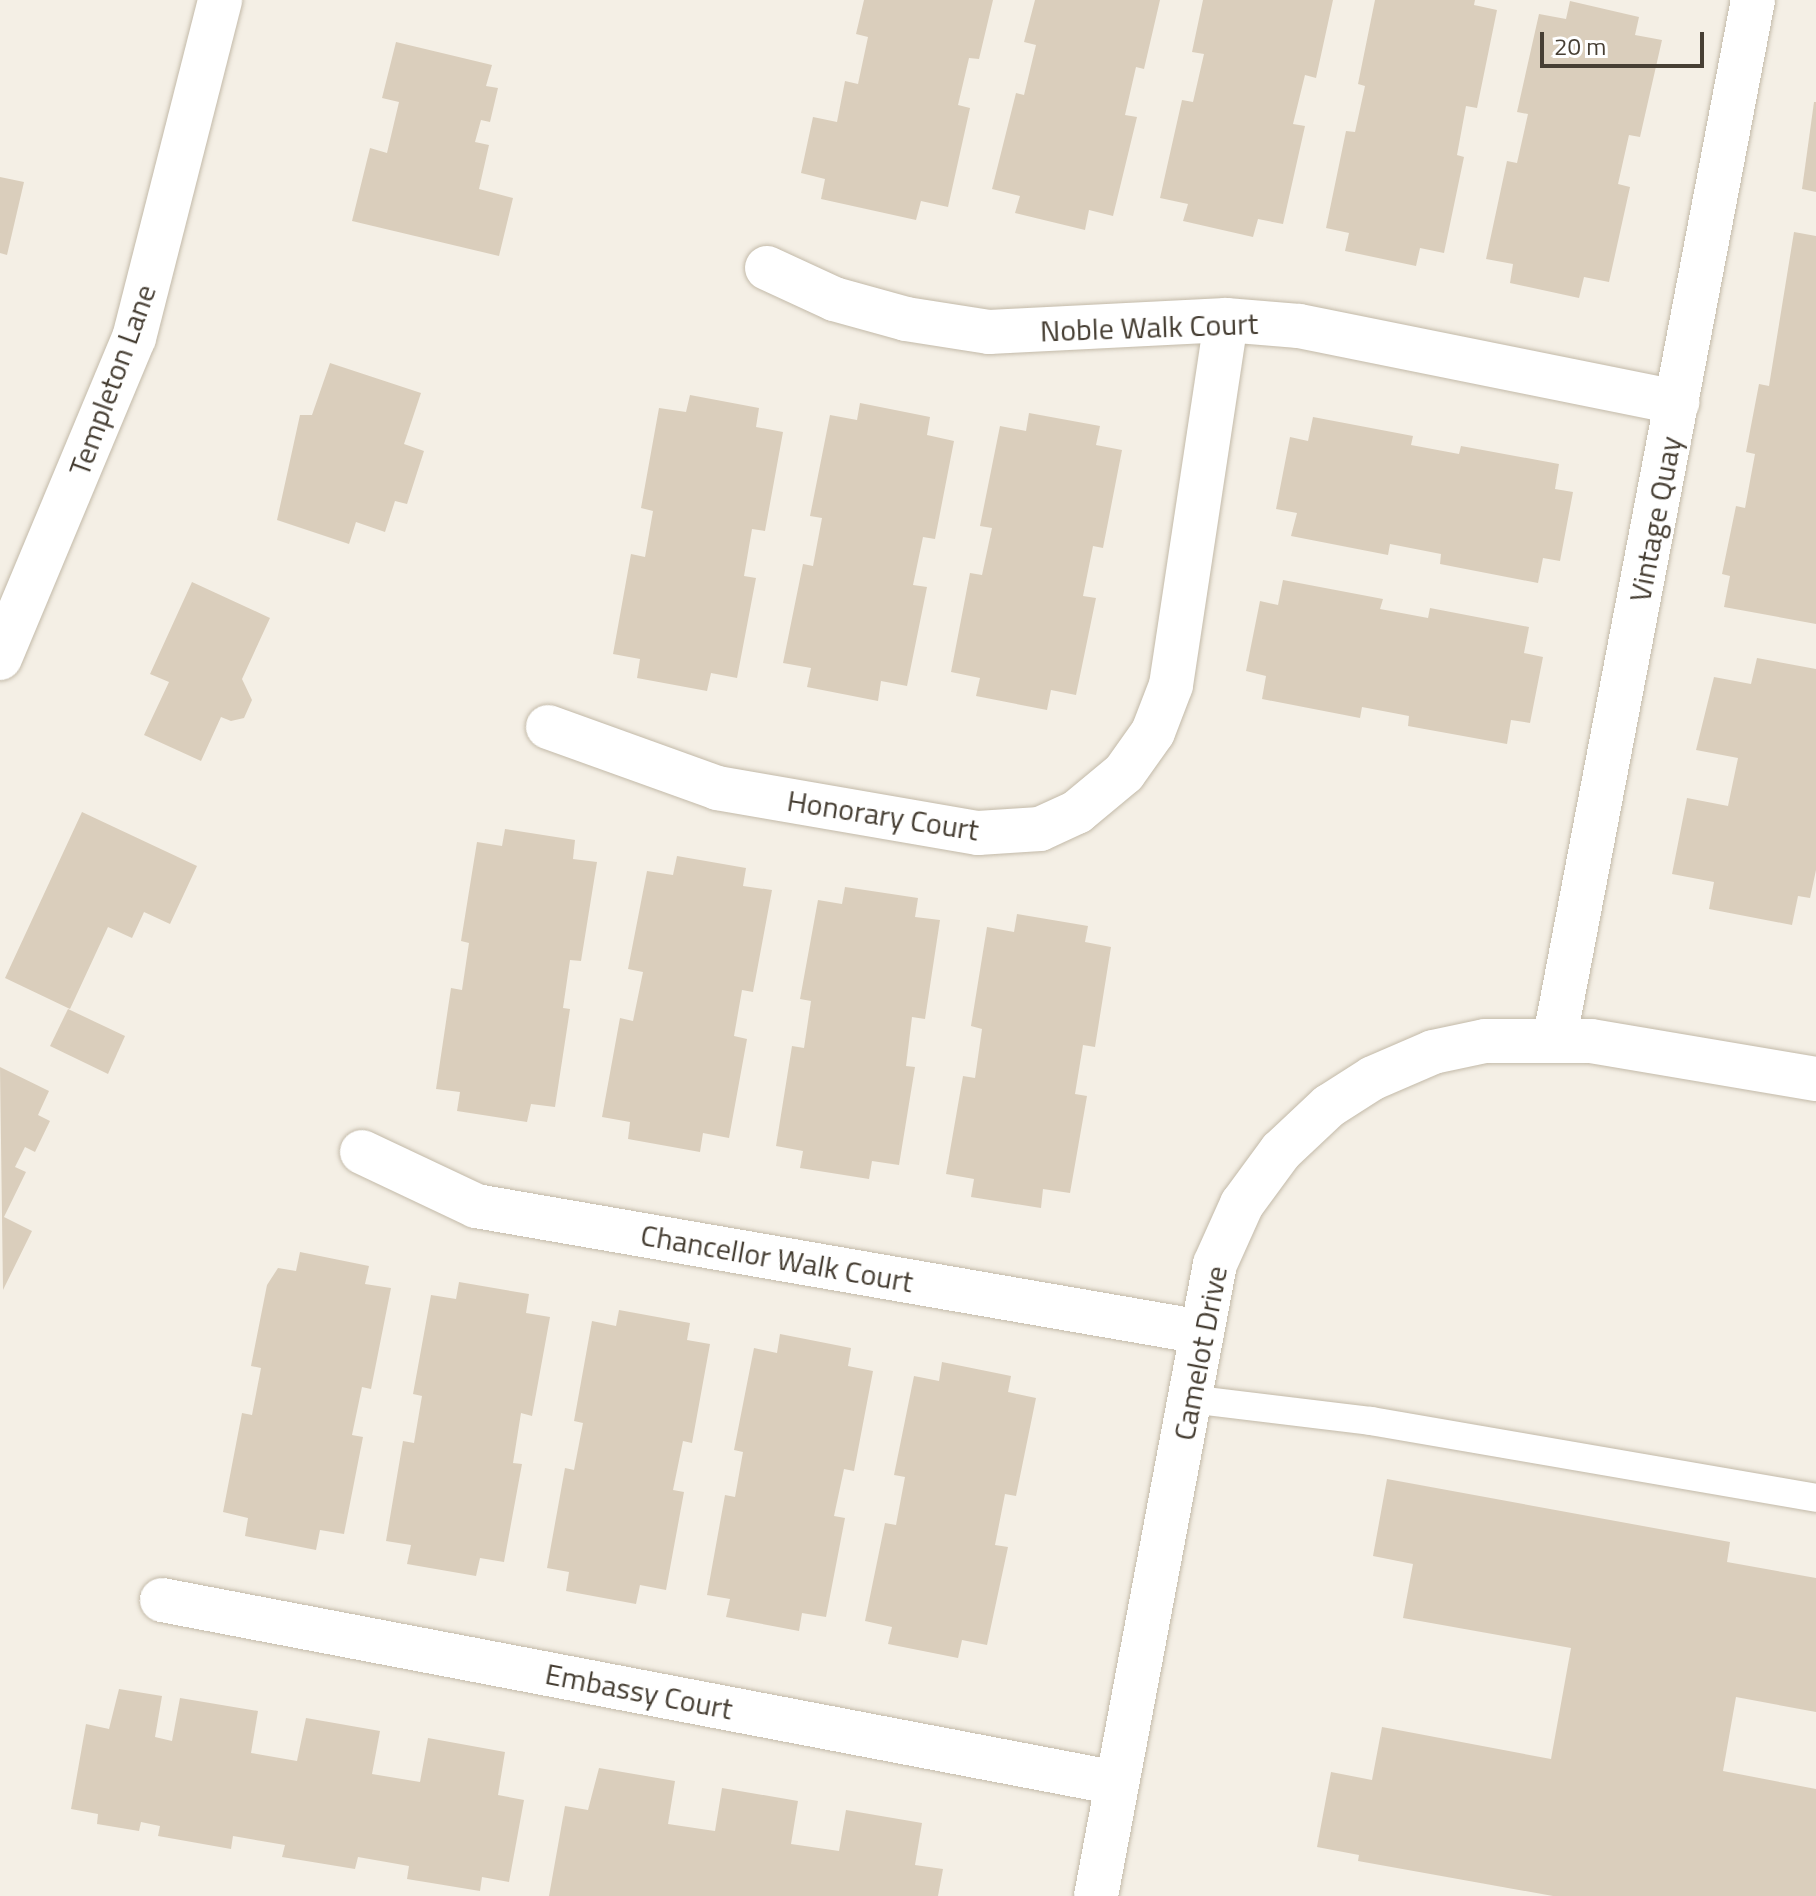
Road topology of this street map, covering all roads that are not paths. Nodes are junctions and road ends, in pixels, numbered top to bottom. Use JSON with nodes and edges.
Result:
{"nodes":[{"id":1,"x":220,"y":0,"type":"edge"},
{"id":2,"x":1753,"y":0,"type":"edge"},
{"id":3,"x":767,"y":268,"type":"dead end"},
{"id":4,"x":1226,"y":320,"type":"junction"},
{"id":5,"x":1677,"y":402,"type":"junction"},
{"id":6,"x":10,"y":612,"type":"edge"},
{"id":7,"x":0,"y":658,"type":"edge"},
{"id":8,"x":548,"y":727,"type":"dead end"},
{"id":9,"x":1555,"y":1037,"type":"junction"},
{"id":10,"x":1816,"y":1079,"type":"edge"},
{"id":11,"x":362,"y":1152,"type":"dead end"},
{"id":12,"x":1202,"y":1332,"type":"junction"},
{"id":13,"x":1190,"y":1399,"type":"junction"},
{"id":14,"x":1816,"y":1498,"type":"edge"},
{"id":15,"x":162,"y":1600,"type":"dead end"},
{"id":16,"x":1117,"y":1783,"type":"junction"},
{"id":17,"x":1096,"y":1896,"type":"edge"}],
"edges":[{"from":1,"to":6,"type":"street","name":"Templeton Lane"},
{"from":2,"to":5,"type":"street","name":"Vintage Quay"},
{"from":3,"to":4,"type":"street","name":"Noble Walk Court"},
{"from":4,"to":5,"type":"street","name":"Noble Walk Court"},
{"from":4,"to":8,"type":"street","name":"Honorary Court"},
{"from":5,"to":9,"type":"street","name":"Vintage Quay"},
{"from":6,"to":7,"type":"street","name":"Templeton Lane"},
{"from":9,"to":10,"type":"street","name":"Camelot Drive"},
{"from":9,"to":12,"type":"street","name":"Camelot Drive"},
{"from":11,"to":12,"type":"street","name":"Chancellor Walk Court"},
{"from":12,"to":13,"type":"street","name":"Camelot Drive"},
{"from":13,"to":14,"type":"lane"},
{"from":13,"to":16,"type":"street","name":"Camelot Drive"},
{"from":15,"to":16,"type":"street","name":"Embassy Court"},
{"from":16,"to":17,"type":"street","name":"Camelot Drive"}]}
